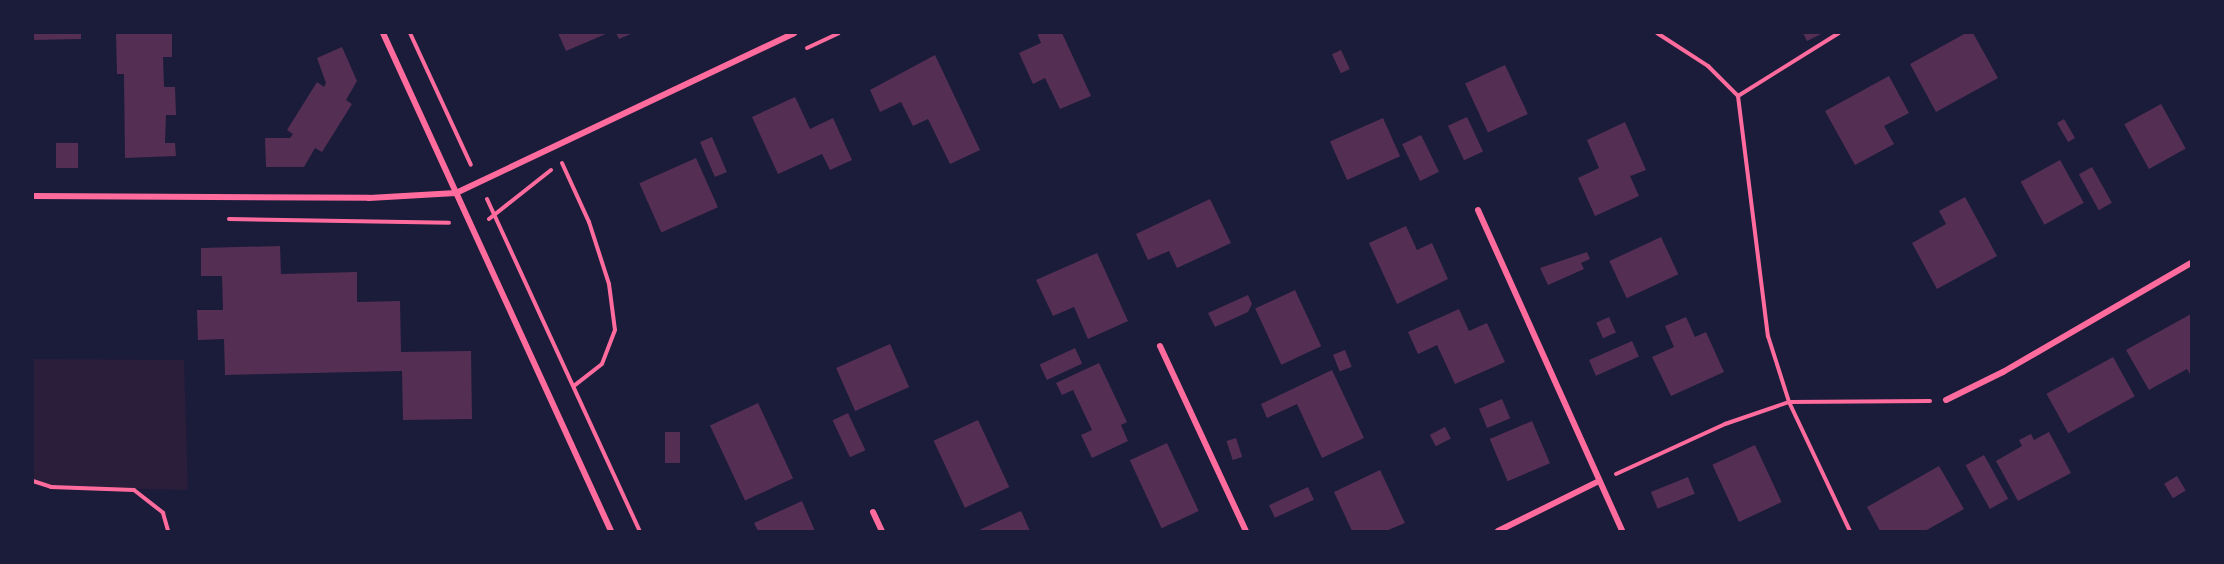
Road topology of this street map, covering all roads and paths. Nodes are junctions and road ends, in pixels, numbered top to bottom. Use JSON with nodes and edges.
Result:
{"nodes":[{"id":1,"x":383,"y":33,"type":"edge"},
{"id":2,"x":410,"y":33,"type":"edge"},
{"id":3,"x":794,"y":33,"type":"edge"},
{"id":4,"x":1657,"y":33,"type":"edge"},
{"id":5,"x":1839,"y":33,"type":"edge"},
{"id":6,"x":1738,"y":96,"type":"junction"},
{"id":7,"x":561,"y":162,"type":"dead end"},
{"id":8,"x":479,"y":182,"type":"junction"},
{"id":9,"x":456,"y":192,"type":"junction"},
{"id":10,"x":33,"y":196,"type":"edge"},
{"id":11,"x":1478,"y":210,"type":"dead end"},
{"id":12,"x":2191,"y":263,"type":"edge"},
{"id":13,"x":1160,"y":345,"type":"dead end"},
{"id":14,"x":574,"y":386,"type":"junction"},
{"id":15,"x":1946,"y":400,"type":"joint"},
{"id":16,"x":1789,"y":402,"type":"junction"},
{"id":17,"x":33,"y":481,"type":"edge"},
{"id":18,"x":1599,"y":481,"type":"junction"},
{"id":19,"x":873,"y":512,"type":"dead end"},
{"id":20,"x":168,"y":531,"type":"edge"},
{"id":21,"x":611,"y":531,"type":"edge"},
{"id":22,"x":640,"y":531,"type":"edge"},
{"id":23,"x":882,"y":531,"type":"edge"},
{"id":24,"x":1246,"y":531,"type":"edge"},
{"id":25,"x":1498,"y":531,"type":"edge"},
{"id":26,"x":1622,"y":531,"type":"edge"},
{"id":27,"x":1850,"y":531,"type":"edge"}],
"edges":[{"from":1,"to":9,"type":"street"},
{"from":2,"to":8,"type":"path"},
{"from":3,"to":8,"type":"street"},
{"from":4,"to":6,"type":"path"},
{"from":5,"to":6,"type":"path"},
{"from":6,"to":16,"type":"path"},
{"from":7,"to":14,"type":"path"},
{"from":8,"to":9,"type":"street"},
{"from":8,"to":14,"type":"path"},
{"from":9,"to":10,"type":"street"},
{"from":9,"to":21,"type":"street"},
{"from":11,"to":18,"type":"street"},
{"from":12,"to":15,"type":"street"},
{"from":13,"to":24,"type":"street"},
{"from":14,"to":22,"type":"path"},
{"from":15,"to":16,"type":"path"},
{"from":16,"to":18,"type":"path"},
{"from":16,"to":27,"type":"path"},
{"from":17,"to":20,"type":"path"},
{"from":18,"to":25,"type":"street"},
{"from":18,"to":26,"type":"street"},
{"from":19,"to":23,"type":"street"}]}
